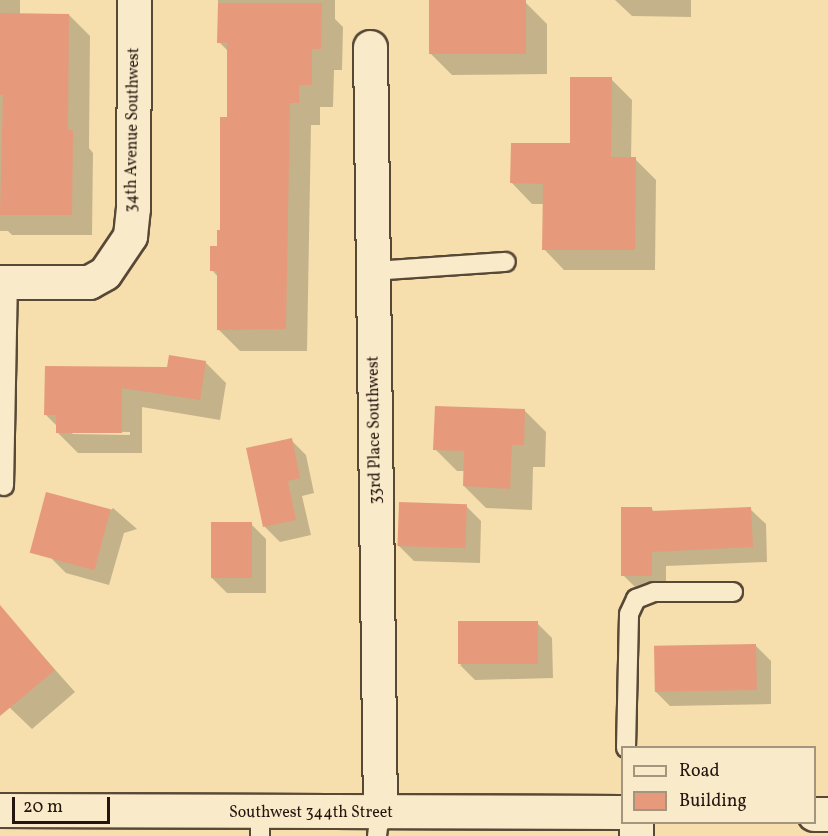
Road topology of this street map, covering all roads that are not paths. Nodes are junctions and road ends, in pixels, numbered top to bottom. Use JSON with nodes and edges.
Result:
{"nodes":[{"id":1,"x":134,"y":0,"type":"edge"},
{"id":2,"x":370,"y":47,"type":"dead end"},
{"id":3,"x":506,"y":262,"type":"dead end"},
{"id":4,"x":373,"y":271,"type":"junction"},
{"id":5,"x":4,"y":282,"type":"edge"},
{"id":6,"x":4,"y":486,"type":"dead end"},
{"id":7,"x":733,"y":592,"type":"dead end"},
{"id":8,"x":626,"y":746,"type":"edge"},
{"id":9,"x":0,"y":810,"type":"edge"},
{"id":10,"x":621,"y":812,"type":"edge"},
{"id":11,"x":260,"y":824,"type":"edge"},
{"id":12,"x":379,"y":824,"type":"edge"}],
"edges":[{"from":1,"to":5,"type":"street","name":"34th Avenue Southwest"},
{"from":2,"to":4,"type":"street","name":"33rd Place Southwest"},
{"from":3,"to":4,"type":"lane"},
{"from":4,"to":12,"type":"street","name":"33rd Place Southwest"},
{"from":5,"to":6,"type":"lane"},
{"from":7,"to":8,"type":"lane"},
{"from":9,"to":11,"type":"street","name":"Southwest 344th Street"},
{"from":10,"to":12,"type":"street","name":"Southwest 344th Street"},
{"from":11,"to":12,"type":"street","name":"Southwest 344th Street"}]}
